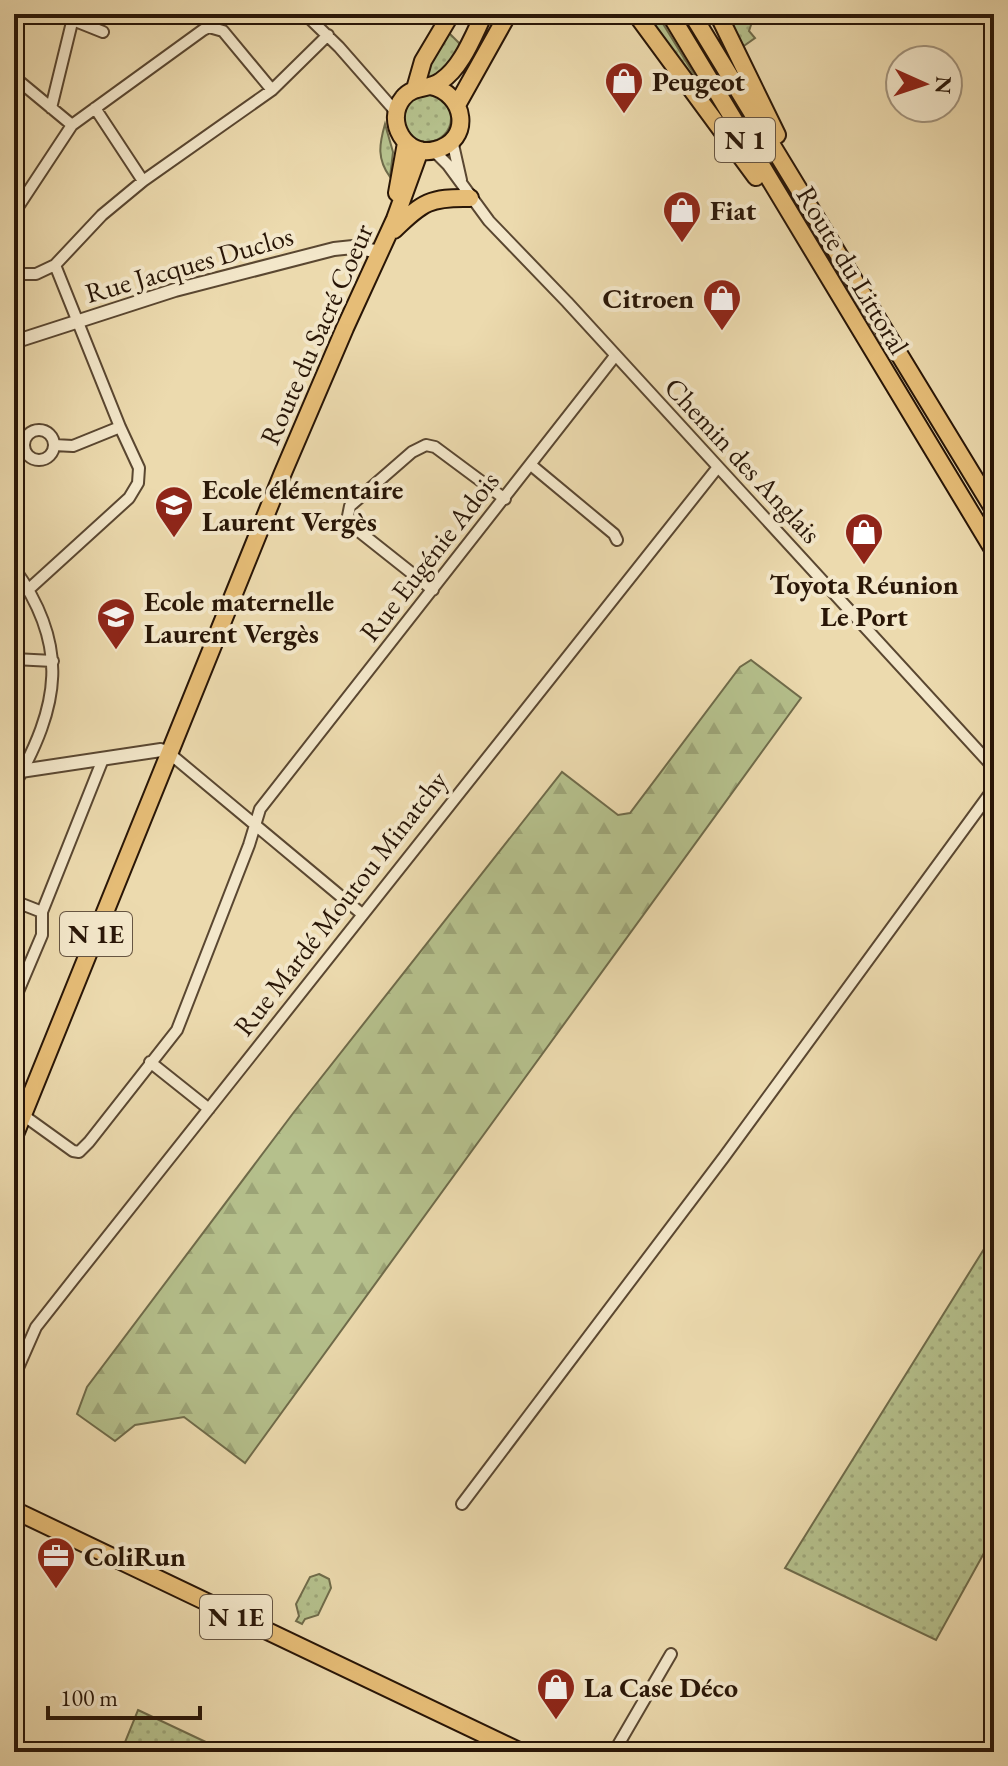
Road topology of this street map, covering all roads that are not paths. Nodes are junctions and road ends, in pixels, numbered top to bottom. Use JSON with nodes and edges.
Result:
{"nodes":[{"id":1,"x":305,"y":14,"type":"edge"},
{"id":2,"x":451,"y":14,"type":"edge"},
{"id":3,"x":484,"y":14,"type":"edge"},
{"id":4,"x":508,"y":14,"type":"edge"},
{"id":5,"x":636,"y":14,"type":"edge"},
{"id":6,"x":670,"y":14,"type":"edge"},
{"id":7,"x":692,"y":14,"type":"edge"},
{"id":8,"x":74,"y":17,"type":"edge"},
{"id":9,"x":721,"y":19,"type":"edge"},
{"id":10,"x":103,"y":32,"type":"dead end"},
{"id":11,"x":328,"y":35,"type":"junction"},
{"id":12,"x":14,"y":77,"type":"edge"},
{"id":13,"x":272,"y":90,"type":"junction"},
{"id":14,"x":411,"y":96,"type":"junction"},
{"id":15,"x":457,"y":105,"type":"junction"},
{"id":16,"x":51,"y":108,"type":"junction"},
{"id":17,"x":95,"y":108,"type":"junction"},
{"id":18,"x":72,"y":125,"type":"junction"},
{"id":19,"x":452,"y":140,"type":"junction"},
{"id":20,"x":420,"y":148,"type":"junction"},
{"id":21,"x":143,"y":181,"type":"junction"},
{"id":22,"x":461,"y":182,"type":"junction"},
{"id":23,"x":14,"y":191,"type":"edge"},
{"id":24,"x":470,"y":198,"type":"junction"},
{"id":25,"x":23,"y":199,"type":"junction"},
{"id":26,"x":14,"y":213,"type":"edge"},
{"id":27,"x":384,"y":245,"type":"junction"},
{"id":28,"x":842,"y":261,"type":"junction"},
{"id":29,"x":55,"y":265,"type":"junction"},
{"id":30,"x":820,"y":265,"type":"junction"},
{"id":31,"x":14,"y":274,"type":"edge"},
{"id":32,"x":77,"y":320,"type":"junction"},
{"id":33,"x":14,"y":342,"type":"edge"},
{"id":34,"x":615,"y":356,"type":"junction"},
{"id":35,"x":120,"y":427,"type":"junction"},
{"id":36,"x":54,"y":445,"type":"dead end"},
{"id":37,"x":531,"y":465,"type":"junction"},
{"id":38,"x":718,"y":467,"type":"junction"},
{"id":39,"x":505,"y":499,"type":"junction"},
{"id":40,"x":994,"y":510,"type":"edge"},
{"id":41,"x":617,"y":540,"type":"dead end"},
{"id":42,"x":994,"y":551,"type":"edge"},
{"id":43,"x":14,"y":568,"type":"edge"},
{"id":44,"x":29,"y":589,"type":"junction"},
{"id":45,"x":433,"y":590,"type":"junction"},
{"id":46,"x":14,"y":659,"type":"edge"},
{"id":47,"x":53,"y":661,"type":"junction"},
{"id":48,"x":169,"y":753,"type":"junction"},
{"id":49,"x":103,"y":759,"type":"junction"},
{"id":50,"x":994,"y":768,"type":"edge"},
{"id":51,"x":18,"y":771,"type":"edge"},
{"id":52,"x":14,"y":786,"type":"edge"},
{"id":53,"x":994,"y":788,"type":"edge"},
{"id":54,"x":255,"y":824,"type":"junction"},
{"id":55,"x":14,"y":901,"type":"edge"},
{"id":56,"x":42,"y":912,"type":"junction"},
{"id":57,"x":362,"y":914,"type":"junction"},
{"id":58,"x":14,"y":1001,"type":"edge"},
{"id":59,"x":150,"y":1062,"type":"junction"},
{"id":60,"x":209,"y":1109,"type":"junction"},
{"id":61,"x":23,"y":1115,"type":"junction"},
{"id":62,"x":14,"y":1137,"type":"edge"},
{"id":63,"x":14,"y":1377,"type":"edge"},
{"id":64,"x":462,"y":1504,"type":"dead end"},
{"id":65,"x":14,"y":1510,"type":"edge"},
{"id":66,"x":671,"y":1654,"type":"dead end"},
{"id":67,"x":521,"y":1752,"type":"edge"},
{"id":68,"x":614,"y":1752,"type":"edge"}],
"edges":[{"from":1,"to":11,"type":"street"},
{"from":2,"to":14,"type":"main road"},
{"from":3,"to":14,"type":"main road"},
{"from":4,"to":15,"type":"main road"},
{"from":5,"to":30,"type":"main road"},
{"from":6,"to":30,"type":"main road","name":"Route du Littoral","number":"N 1"},
{"from":7,"to":28,"type":"main road","name":"Route du Littoral","number":"N 1"},
{"from":8,"to":10,"type":"street"},
{"from":8,"to":16,"type":"street"},
{"from":9,"to":28,"type":"main road"},
{"from":11,"to":13,"type":"street"},
{"from":11,"to":14,"type":"street"},
{"from":12,"to":16,"type":"street"},
{"from":13,"to":17,"type":"street"},
{"from":13,"to":21,"type":"street"},
{"from":14,"to":15,"type":"main road"},
{"from":14,"to":20,"type":"main road"},
{"from":15,"to":19,"type":"main road"},
{"from":16,"to":18,"type":"street"},
{"from":17,"to":18,"type":"street"},
{"from":17,"to":21,"type":"street"},
{"from":18,"to":25,"type":"street"},
{"from":19,"to":20,"type":"main road"},
{"from":19,"to":22,"type":"street","name":"Chemin des Anglais"},
{"from":20,"to":22,"type":"street","name":"Chemin des Anglais"},
{"from":20,"to":27,"type":"main road","name":"Route du Sacré Coeur","number":"N 1E"},
{"from":21,"to":29,"type":"street"},
{"from":22,"to":24,"type":"street","name":"Chemin des Anglais"},
{"from":23,"to":25,"type":"street"},
{"from":24,"to":27,"type":"main road"},
{"from":24,"to":34,"type":"street","name":"Chemin des Anglais"},
{"from":25,"to":26,"type":"street"},
{"from":27,"to":32,"type":"street","name":"Rue Jacques Duclos"},
{"from":27,"to":48,"type":"main road","name":"Route du Sacré Coeur","number":"N 1E"},
{"from":28,"to":40,"type":"main road","name":"Route du Littoral","number":"N 1"},
{"from":29,"to":31,"type":"street"},
{"from":29,"to":32,"type":"street"},
{"from":30,"to":42,"type":"main road","name":"Route du Littoral","number":"N 1"},
{"from":32,"to":33,"type":"street","name":"Rue Jacques Duclos"},
{"from":32,"to":35,"type":"street"},
{"from":34,"to":37,"type":"street","name":"Rue Eugénie Adois"},
{"from":34,"to":38,"type":"street","name":"Chemin des Anglais"},
{"from":35,"to":36,"type":"street"},
{"from":35,"to":44,"type":"street"},
{"from":37,"to":39,"type":"street","name":"Rue Eugénie Adois"},
{"from":37,"to":41,"type":"street"},
{"from":38,"to":50,"type":"street","name":"Chemin des Anglais"},
{"from":38,"to":57,"type":"street","name":"Rue Mardé Moutou Minatchy"},
{"from":39,"to":45,"type":"street","name":"Rue Eugénie Adois"},
{"from":39,"to":45,"type":"street"},
{"from":43,"to":44,"type":"street"},
{"from":44,"to":47,"type":"street"},
{"from":45,"to":54,"type":"street","name":"Rue Eugénie Adois"},
{"from":46,"to":47,"type":"street"},
{"from":47,"to":51,"type":"street"},
{"from":48,"to":49,"type":"street"},
{"from":48,"to":54,"type":"street"},
{"from":48,"to":61,"type":"main road","name":"Route du Sacré Coeur","number":"N 1E"},
{"from":49,"to":51,"type":"street"},
{"from":49,"to":56,"type":"street"},
{"from":51,"to":52,"type":"street"},
{"from":53,"to":64,"type":"street"},
{"from":54,"to":57,"type":"street"},
{"from":54,"to":59,"type":"street","name":"Rue Eugénie Adois"},
{"from":55,"to":56,"type":"street"},
{"from":56,"to":58,"type":"street"},
{"from":57,"to":60,"type":"street","name":"Rue Mardé Moutou Minatchy"},
{"from":59,"to":60,"type":"street"},
{"from":59,"to":61,"type":"street","name":"Rue Eugénie Adois"},
{"from":60,"to":63,"type":"street","name":"Rue Mardé Moutou Minatchy"},
{"from":61,"to":62,"type":"main road","name":"Route du Sacré Coeur","number":"N 1E"},
{"from":65,"to":67,"type":"main road","number":"N 1E"},
{"from":66,"to":68,"type":"street"}]}
